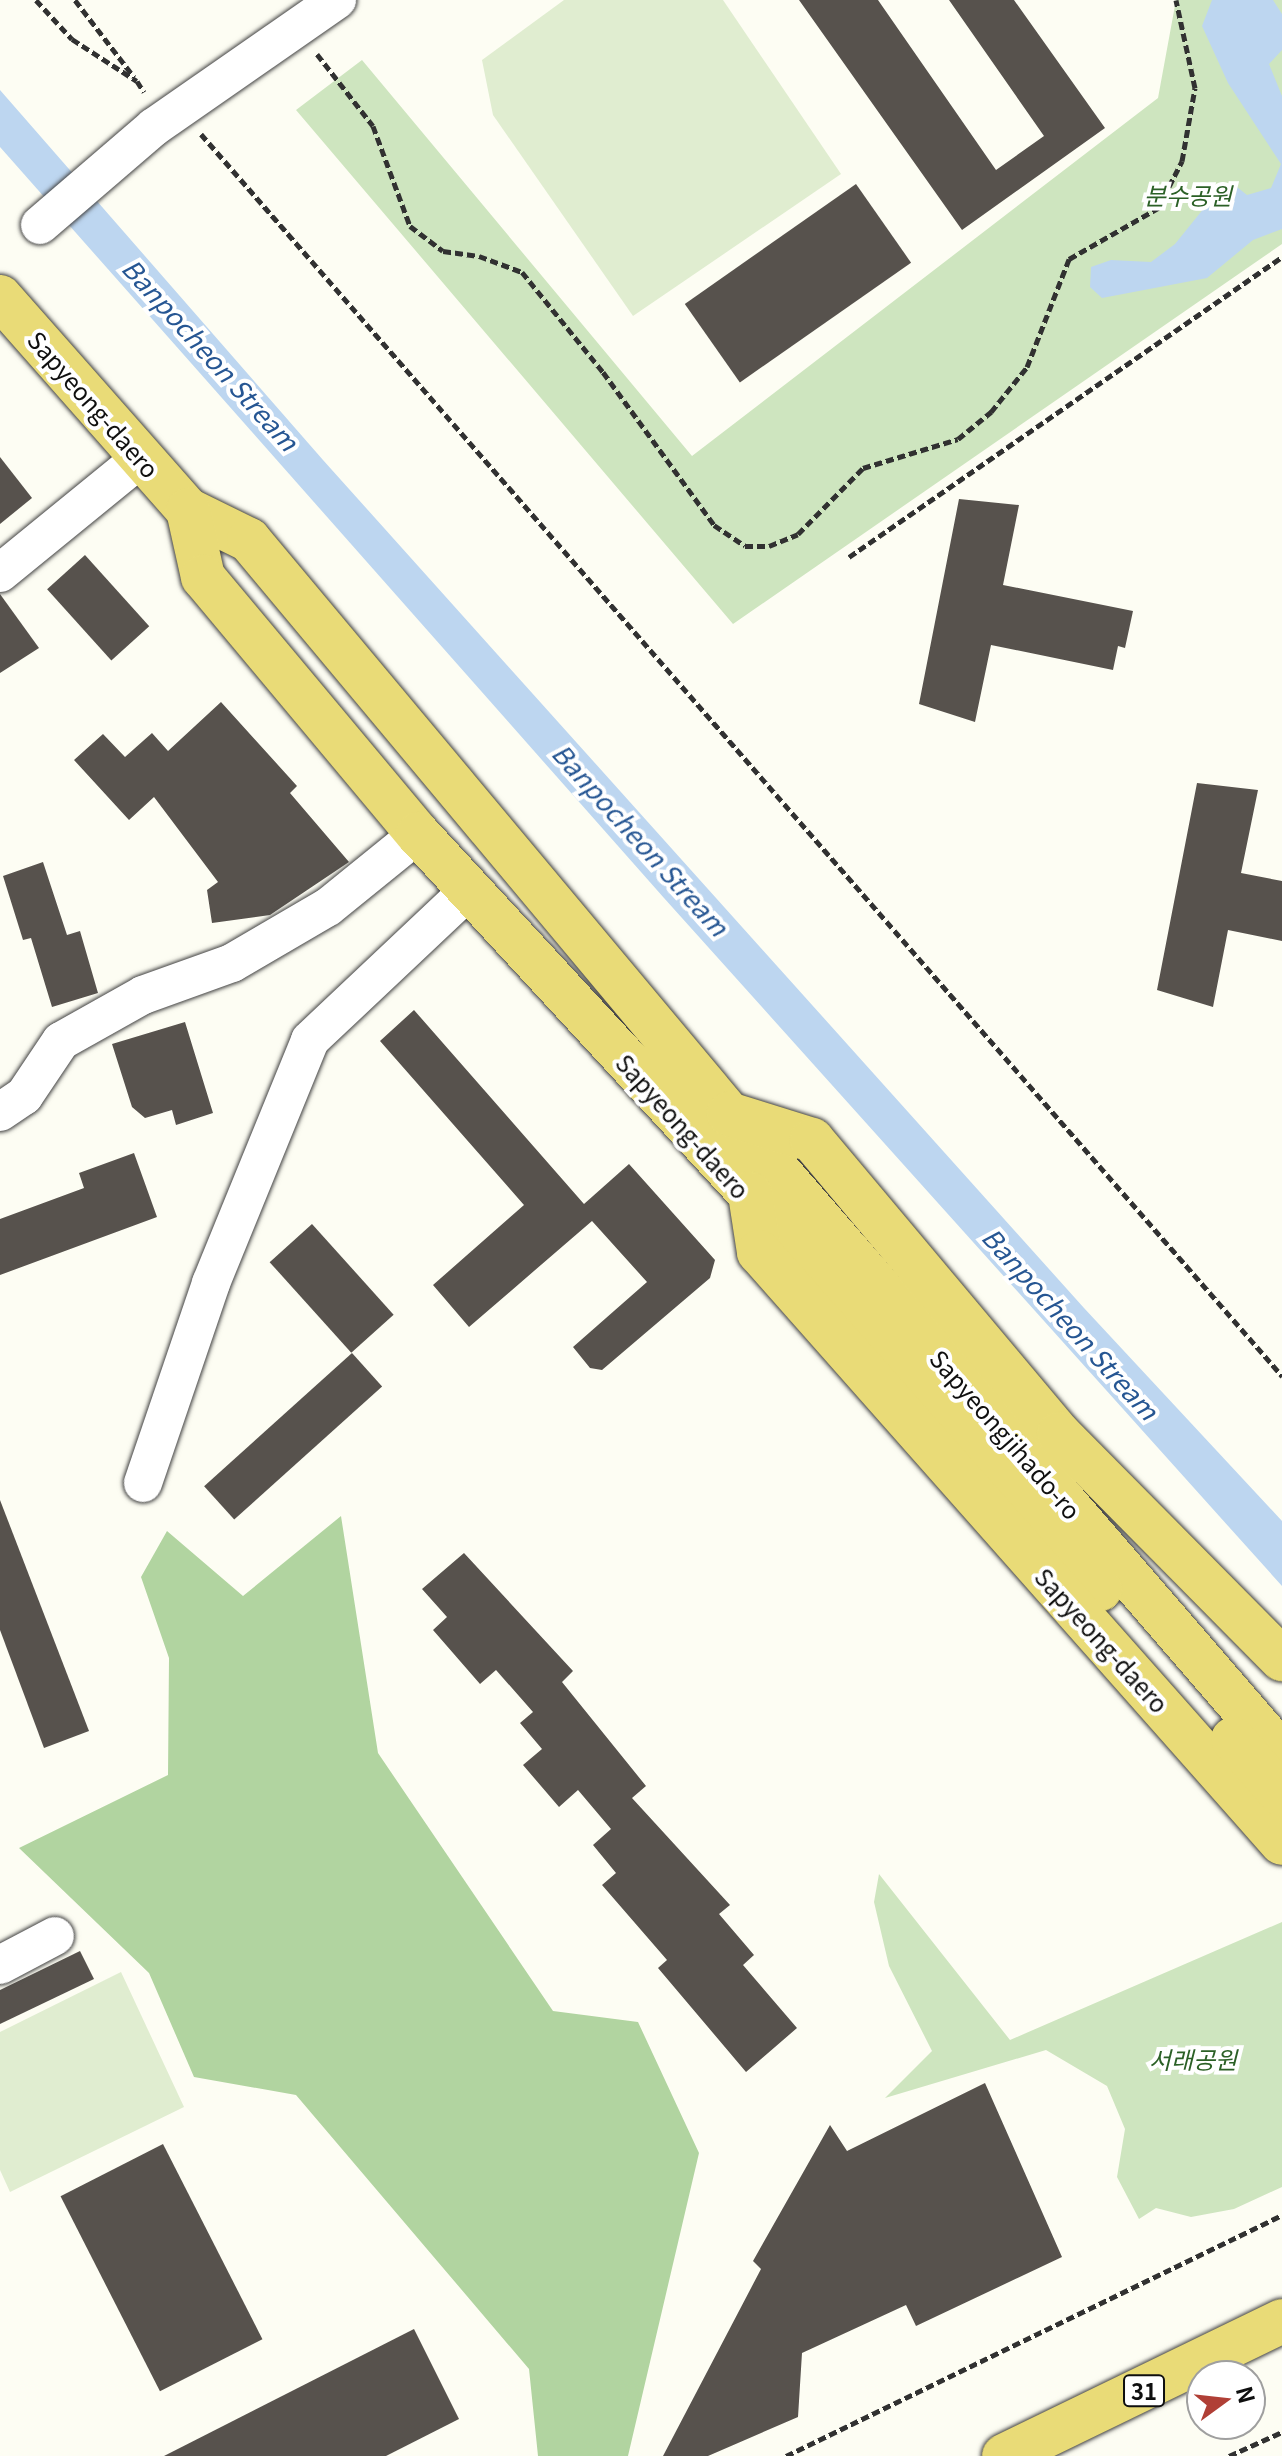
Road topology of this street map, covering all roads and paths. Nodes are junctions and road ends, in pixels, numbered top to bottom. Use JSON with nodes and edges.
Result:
{"nodes":[{"id":1,"x":36,"y":0,"type":"edge"},
{"id":2,"x":75,"y":0,"type":"edge"},
{"id":3,"x":337,"y":0,"type":"edge"},
{"id":4,"x":1176,"y":0,"type":"edge"},
{"id":5,"x":297,"y":29,"type":"junction"},
{"id":6,"x":137,"y":81,"type":"junction"},
{"id":7,"x":159,"y":123,"type":"junction"},
{"id":8,"x":40,"y":225,"type":"dead end"},
{"id":9,"x":1282,"y":257,"type":"edge"},
{"id":10,"x":0,"y":297,"type":"edge"},
{"id":11,"x":141,"y":458,"type":"junction"},
{"id":12,"x":188,"y":510,"type":"junction"},
{"id":13,"x":849,"y":557,"type":"dead end"},
{"id":14,"x":0,"y":573,"type":"edge"},
{"id":15,"x":418,"y":834,"type":"junction"},
{"id":16,"x":468,"y":891,"type":"junction"},
{"id":17,"x":0,"y":1112,"type":"edge"},
{"id":18,"x":729,"y":1114,"type":"junction"},
{"id":19,"x":750,"y":1194,"type":"junction"},
{"id":20,"x":1282,"y":1376,"type":"edge"},
{"id":21,"x":143,"y":1483,"type":"dead end"},
{"id":22,"x":1282,"y":1659,"type":"edge"},
{"id":23,"x":1282,"y":1754,"type":"edge"},
{"id":24,"x":1282,"y":1795,"type":"edge"},
{"id":25,"x":1281,"y":1841,"type":"edge"},
{"id":26,"x":55,"y":1936,"type":"dead end"},
{"id":27,"x":0,"y":1965,"type":"edge"},
{"id":28,"x":1282,"y":2215,"type":"edge"},
{"id":29,"x":1282,"y":2321,"type":"edge"},
{"id":30,"x":1282,"y":2432,"type":"edge"},
{"id":31,"x":786,"y":2456,"type":"edge"},
{"id":32,"x":1004,"y":2456,"type":"edge"},
{"id":33,"x":1229,"y":2456,"type":"edge"}],
"edges":[{"from":1,"to":6,"type":"path"},
{"from":2,"to":6,"type":"path"},
{"from":3,"to":5,"type":"street"},
{"from":4,"to":5,"type":"path"},
{"from":5,"to":7,"type":"street"},
{"from":6,"to":7,"type":"path"},
{"from":7,"to":8,"type":"street"},
{"from":7,"to":20,"type":"path"},
{"from":9,"to":13,"type":"path"},
{"from":10,"to":11,"type":"main road","name":"Sapyeong-daero"},
{"from":11,"to":12,"type":"main road","name":"Sapyeong-daero"},
{"from":11,"to":14,"type":"street"},
{"from":12,"to":15,"type":"main road","name":"Sapyeong-daero"},
{"from":12,"to":18,"type":"main road","name":"Sapyeong-daero"},
{"from":15,"to":16,"type":"main road","name":"Sapyeong-daero"},
{"from":15,"to":17,"type":"street"},
{"from":16,"to":19,"type":"main road","name":"Sapyeong-daero"},
{"from":16,"to":21,"type":"street"},
{"from":18,"to":22,"type":"main road"},
{"from":18,"to":23,"type":"main road","name":"Sapyeongjihado-ro"},
{"from":19,"to":24,"type":"main road","name":"Sapyeongjihado-ro"},
{"from":19,"to":25,"type":"main road","name":"Sapyeong-daero"},
{"from":26,"to":27,"type":"street"},
{"from":28,"to":31,"type":"path"},
{"from":29,"to":32,"type":"main road","number":"31"},
{"from":30,"to":33,"type":"path"}]}
